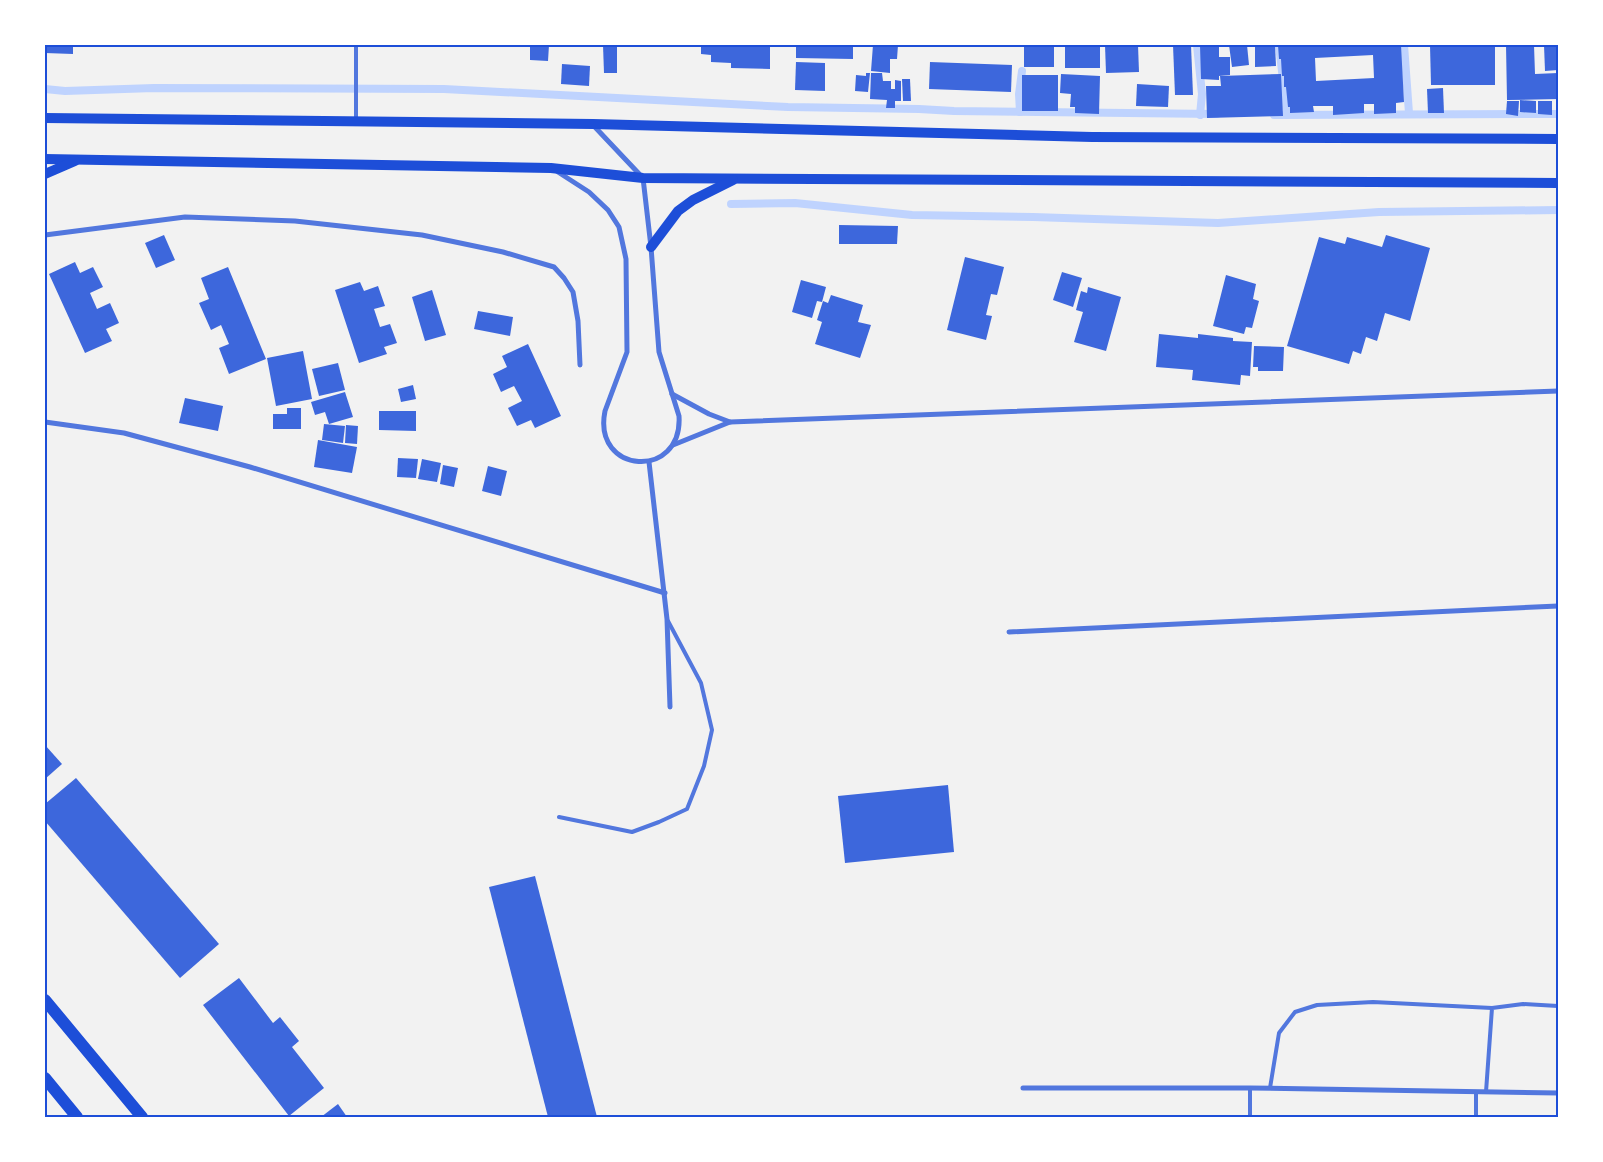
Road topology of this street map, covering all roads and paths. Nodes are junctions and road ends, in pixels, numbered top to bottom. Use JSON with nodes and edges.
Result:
{"nodes":[{"id":1,"x":356,"y":45,"type":"edge"},
{"id":2,"x":45,"y":118,"type":"edge"},
{"id":3,"x":356,"y":122,"type":"junction"},
{"id":4,"x":593,"y":124,"type":"junction"},
{"id":5,"x":1558,"y":139,"type":"edge"},
{"id":6,"x":45,"y":159,"type":"edge"},
{"id":7,"x":80,"y":159,"type":"junction"},
{"id":8,"x":551,"y":168,"type":"junction"},
{"id":9,"x":45,"y":174,"type":"edge"},
{"id":10,"x":643,"y":178,"type":"junction"},
{"id":11,"x":735,"y":179,"type":"junction"},
{"id":12,"x":1558,"y":183,"type":"edge"},
{"id":13,"x":45,"y":235,"type":"edge"},
{"id":14,"x":651,"y":248,"type":"junction"},
{"id":15,"x":580,"y":366,"type":"dead end"},
{"id":16,"x":1558,"y":391,"type":"edge"},
{"id":17,"x":672,"y":394,"type":"junction"},
{"id":18,"x":45,"y":422,"type":"edge"},
{"id":19,"x":730,"y":422,"type":"junction"},
{"id":20,"x":673,"y":445,"type":"junction"},
{"id":21,"x":649,"y":462,"type":"junction"},
{"id":22,"x":665,"y":593,"type":"junction"},
{"id":23,"x":1558,"y":606,"type":"edge"},
{"id":24,"x":667,"y":619,"type":"junction"},
{"id":25,"x":1010,"y":632,"type":"dead end"},
{"id":26,"x":670,"y":707,"type":"dead end"},
{"id":27,"x":559,"y":817,"type":"dead end"},
{"id":28,"x":45,"y":1000,"type":"edge"},
{"id":29,"x":1558,"y":1006,"type":"edge"},
{"id":30,"x":1492,"y":1008,"type":"junction"},
{"id":31,"x":45,"y":1078,"type":"edge"},
{"id":32,"x":1023,"y":1088,"type":"dead end"},
{"id":33,"x":1250,"y":1088,"type":"junction"},
{"id":34,"x":1270,"y":1088,"type":"junction"},
{"id":35,"x":1476,"y":1092,"type":"junction"},
{"id":36,"x":1486,"y":1092,"type":"junction"},
{"id":37,"x":1558,"y":1093,"type":"edge"},
{"id":38,"x":77,"y":1117,"type":"edge"},
{"id":39,"x":142,"y":1117,"type":"edge"},
{"id":40,"x":1250,"y":1117,"type":"edge"},
{"id":41,"x":1476,"y":1117,"type":"edge"}],
"edges":[{"from":1,"to":3,"type":"lane"},
{"from":2,"to":3,"type":"main road"},
{"from":3,"to":4,"type":"main road"},
{"from":4,"to":5,"type":"main road"},
{"from":4,"to":10,"type":"street"},
{"from":6,"to":7,"type":"main road"},
{"from":7,"to":8,"type":"main road"},
{"from":7,"to":9,"type":"main road"},
{"from":8,"to":10,"type":"main road"},
{"from":8,"to":21,"type":"street"},
{"from":10,"to":11,"type":"main road"},
{"from":10,"to":14,"type":"street"},
{"from":11,"to":12,"type":"main road"},
{"from":11,"to":14,"type":"main road"},
{"from":13,"to":15,"type":"street"},
{"from":14,"to":17,"type":"street"},
{"from":16,"to":19,"type":"street"},
{"from":17,"to":19,"type":"street"},
{"from":17,"to":20,"type":"street"},
{"from":18,"to":22,"type":"street"},
{"from":19,"to":20,"type":"street"},
{"from":20,"to":21,"type":"street"},
{"from":21,"to":22,"type":"street"},
{"from":22,"to":24,"type":"street"},
{"from":23,"to":25,"type":"street"},
{"from":24,"to":26,"type":"street"},
{"from":24,"to":27,"type":"lane"},
{"from":28,"to":39,"type":"main road"},
{"from":29,"to":30,"type":"lane"},
{"from":30,"to":34,"type":"lane"},
{"from":30,"to":36,"type":"lane"},
{"from":31,"to":38,"type":"main road"},
{"from":32,"to":33,"type":"street"},
{"from":33,"to":34,"type":"street"},
{"from":33,"to":40,"type":"lane"},
{"from":34,"to":35,"type":"street"},
{"from":35,"to":36,"type":"street"},
{"from":35,"to":41,"type":"lane"},
{"from":36,"to":37,"type":"street"}]}
